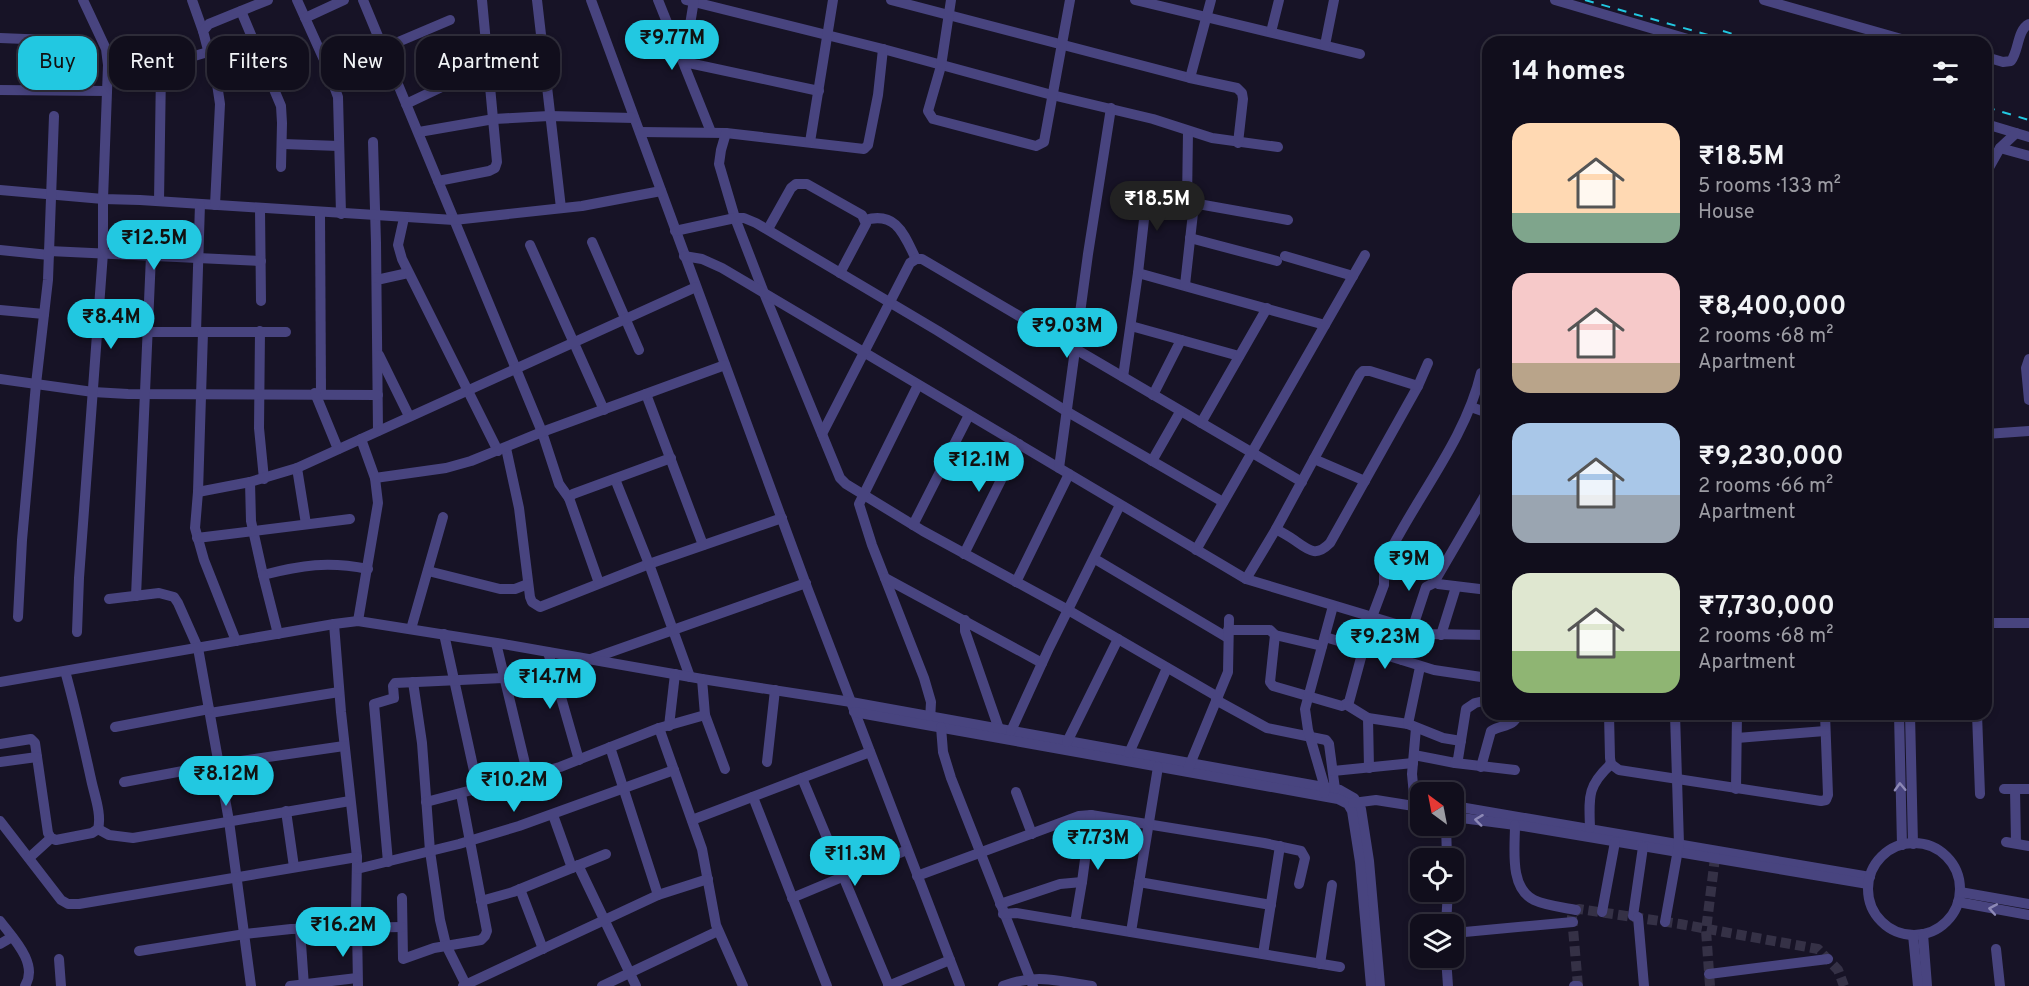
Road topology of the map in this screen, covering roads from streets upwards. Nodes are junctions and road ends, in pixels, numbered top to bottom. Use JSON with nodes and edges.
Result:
{"nodes":[{"id":1,"x":83,"y":0,"type":"edge"},
{"id":2,"x":192,"y":0,"type":"edge"},
{"id":3,"x":268,"y":0,"type":"edge"},
{"id":4,"x":297,"y":0,"type":"edge"},
{"id":5,"x":344,"y":0,"type":"edge"},
{"id":6,"x":363,"y":0,"type":"edge"},
{"id":7,"x":482,"y":0,"type":"edge"},
{"id":8,"x":537,"y":0,"type":"edge"},
{"id":9,"x":591,"y":0,"type":"edge"},
{"id":10,"x":658,"y":0,"type":"edge"},
{"id":11,"x":833,"y":0,"type":"edge"},
{"id":12,"x":891,"y":0,"type":"edge"},
{"id":13,"x":951,"y":0,"type":"edge"},
{"id":14,"x":1070,"y":0,"type":"edge"},
{"id":15,"x":1135,"y":0,"type":"edge"},
{"id":16,"x":1211,"y":0,"type":"edge"},
{"id":17,"x":1279,"y":0,"type":"edge"},
{"id":18,"x":1334,"y":0,"type":"edge"},
{"id":19,"x":1556,"y":0,"type":"edge"},
{"id":20,"x":1764,"y":0,"type":"edge"},
{"id":21,"x":691,"y":1,"type":"edge"},
{"id":22,"x":241,"y":11,"type":"junction"},
{"id":23,"x":948,"y":15,"type":"junction"},
{"id":24,"x":1207,"y":16,"type":"junction"},
{"id":25,"x":305,"y":18,"type":"junction"},
{"id":26,"x":450,"y":20,"type":"dead end"},
{"id":27,"x":2029,"y":24,"type":"edge"},
{"id":28,"x":203,"y":31,"type":"junction"},
{"id":29,"x":1271,"y":32,"type":"junction"},
{"id":30,"x":827,"y":35,"type":"junction"},
{"id":31,"x":379,"y":36,"type":"edge"},
{"id":32,"x":486,"y":36,"type":"edge"},
{"id":33,"x":1678,"y":36,"type":"edge"},
{"id":34,"x":1891,"y":36,"type":"edge"},
{"id":35,"x":0,"y":38,"type":"edge"},
{"id":36,"x":18,"y":38,"type":"edge"},
{"id":37,"x":404,"y":40,"type":"edge"},
{"id":38,"x":1061,"y":43,"type":"junction"},
{"id":39,"x":1325,"y":45,"type":"junction"},
{"id":40,"x":207,"y":48,"type":"edge"},
{"id":41,"x":883,"y":49,"type":"junction"},
{"id":42,"x":207,"y":52,"type":"edge"},
{"id":43,"x":1360,"y":54,"type":"dead end"},
{"id":44,"x":1992,"y":59,"type":"edge"},
{"id":45,"x":684,"y":62,"type":"junction"},
{"id":46,"x":941,"y":66,"type":"junction"},
{"id":47,"x":1190,"y":78,"type":"junction"},
{"id":48,"x":0,"y":90,"type":"edge"},
{"id":49,"x":218,"y":90,"type":"edge"},
{"id":50,"x":400,"y":90,"type":"edge"},
{"id":51,"x":435,"y":90,"type":"edge"},
{"id":52,"x":491,"y":90,"type":"edge"},
{"id":53,"x":107,"y":91,"type":"junction"},
{"id":54,"x":819,"y":91,"type":"junction"},
{"id":55,"x":1052,"y":95,"type":"junction"},
{"id":56,"x":406,"y":104,"type":"junction"},
{"id":57,"x":1111,"y":108,"type":"junction"},
{"id":58,"x":54,"y":116,"type":"dead end"},
{"id":59,"x":549,"y":116,"type":"junction"},
{"id":60,"x":634,"y":117,"type":"junction"},
{"id":61,"x":494,"y":119,"type":"junction"},
{"id":62,"x":1992,"y":126,"type":"edge"},
{"id":63,"x":1188,"y":131,"type":"junction"},
{"id":64,"x":418,"y":132,"type":"junction"},
{"id":65,"x":640,"y":132,"type":"junction"},
{"id":66,"x":711,"y":132,"type":"junction"},
{"id":67,"x":726,"y":133,"type":"junction"},
{"id":68,"x":2016,"y":133,"type":"junction"},
{"id":69,"x":2029,"y":137,"type":"edge"},
{"id":70,"x":373,"y":142,"type":"dead end"},
{"id":71,"x":810,"y":142,"type":"junction"},
{"id":72,"x":1238,"y":143,"type":"junction"},
{"id":73,"x":283,"y":144,"type":"junction"},
{"id":74,"x":339,"y":146,"type":"junction"},
{"id":75,"x":1278,"y":147,"type":"dead end"},
{"id":76,"x":2000,"y":148,"type":"junction"},
{"id":77,"x":2029,"y":156,"type":"edge"},
{"id":78,"x":1992,"y":162,"type":"edge"},
{"id":79,"x":281,"y":166,"type":"dead end"},
{"id":80,"x":438,"y":181,"type":"junction"},
{"id":81,"x":0,"y":190,"type":"edge"},
{"id":82,"x":661,"y":191,"type":"junction"},
{"id":83,"x":52,"y":194,"type":"junction"},
{"id":84,"x":103,"y":199,"type":"junction"},
{"id":85,"x":159,"y":201,"type":"junction"},
{"id":86,"x":1191,"y":203,"type":"junction"},
{"id":87,"x":200,"y":204,"type":"junction"},
{"id":88,"x":215,"y":205,"type":"junction"},
{"id":89,"x":561,"y":208,"type":"junction"},
{"id":90,"x":260,"y":209,"type":"junction"},
{"id":91,"x":320,"y":213,"type":"junction"},
{"id":92,"x":341,"y":214,"type":"junction"},
{"id":93,"x":376,"y":215,"type":"junction"},
{"id":94,"x":404,"y":218,"type":"junction"},
{"id":95,"x":735,"y":218,"type":"junction"},
{"id":96,"x":454,"y":220,"type":"junction"},
{"id":97,"x":865,"y":220,"type":"junction"},
{"id":98,"x":1288,"y":220,"type":"dead end"},
{"id":99,"x":768,"y":230,"type":"junction"},
{"id":100,"x":675,"y":231,"type":"junction"},
{"id":101,"x":1190,"y":238,"type":"junction"},
{"id":102,"x":592,"y":242,"type":"dead end"},
{"id":103,"x":530,"y":245,"type":"dead end"},
{"id":104,"x":0,"y":250,"type":"edge"},
{"id":105,"x":49,"y":253,"type":"junction"},
{"id":106,"x":103,"y":254,"type":"junction"},
{"id":107,"x":1365,"y":255,"type":"dead end"},
{"id":108,"x":151,"y":256,"type":"junction"},
{"id":109,"x":684,"y":256,"type":"junction"},
{"id":110,"x":915,"y":259,"type":"junction"},
{"id":111,"x":198,"y":260,"type":"junction"},
{"id":112,"x":261,"y":261,"type":"junction"},
{"id":113,"x":408,"y":273,"type":"junction"},
{"id":114,"x":840,"y":273,"type":"junction"},
{"id":115,"x":1138,"y":273,"type":"junction"},
{"id":116,"x":1353,"y":276,"type":"junction"},
{"id":117,"x":377,"y":278,"type":"junction"},
{"id":118,"x":1185,"y":285,"type":"junction"},
{"id":119,"x":696,"y":287,"type":"junction"},
{"id":120,"x":764,"y":293,"type":"junction"},
{"id":121,"x":261,"y":301,"type":"dead end"},
{"id":122,"x":889,"y":303,"type":"junction"},
{"id":123,"x":1267,"y":308,"type":"junction"},
{"id":124,"x":0,"y":310,"type":"edge"},
{"id":125,"x":44,"y":314,"type":"junction"},
{"id":126,"x":626,"y":319,"type":"junction"},
{"id":127,"x":1325,"y":325,"type":"junction"},
{"id":128,"x":1131,"y":326,"type":"junction"},
{"id":129,"x":147,"y":332,"type":"junction"},
{"id":130,"x":200,"y":332,"type":"junction"},
{"id":131,"x":260,"y":332,"type":"junction"},
{"id":132,"x":286,"y":332,"type":"dead end"},
{"id":133,"x":1181,"y":340,"type":"junction"},
{"id":134,"x":574,"y":342,"type":"junction"},
{"id":135,"x":1076,"y":348,"type":"junction"},
{"id":136,"x":639,"y":350,"type":"dead end"},
{"id":137,"x":377,"y":352,"type":"junction"},
{"id":138,"x":864,"y":353,"type":"junction"},
{"id":139,"x":1239,"y":357,"type":"junction"},
{"id":140,"x":2029,"y":359,"type":"edge"},
{"id":141,"x":1428,"y":363,"type":"dead end"},
{"id":142,"x":725,"y":365,"type":"junction"},
{"id":143,"x":516,"y":369,"type":"junction"},
{"id":144,"x":1481,"y":373,"type":"dead end"},
{"id":145,"x":1123,"y":377,"type":"junction"},
{"id":146,"x":0,"y":380,"type":"edge"},
{"id":147,"x":36,"y":384,"type":"junction"},
{"id":148,"x":918,"y":385,"type":"junction"},
{"id":149,"x":1418,"y":386,"type":"junction"},
{"id":150,"x":467,"y":389,"type":"junction"},
{"id":151,"x":93,"y":392,"type":"junction"},
{"id":152,"x":144,"y":394,"type":"junction"},
{"id":153,"x":202,"y":394,"type":"junction"},
{"id":154,"x":258,"y":394,"type":"junction"},
{"id":155,"x":318,"y":394,"type":"junction"},
{"id":156,"x":646,"y":394,"type":"junction"},
{"id":157,"x":378,"y":395,"type":"junction"},
{"id":158,"x":1153,"y":395,"type":"junction"},
{"id":159,"x":2029,"y":400,"type":"edge"},
{"id":160,"x":1471,"y":408,"type":"junction"},
{"id":161,"x":604,"y":410,"type":"junction"},
{"id":162,"x":1066,"y":411,"type":"junction"},
{"id":163,"x":1482,"y":411,"type":"edge"},
{"id":164,"x":1180,"y":412,"type":"junction"},
{"id":165,"x":969,"y":415,"type":"junction"},
{"id":166,"x":409,"y":416,"type":"junction"},
{"id":167,"x":1201,"y":423,"type":"junction"},
{"id":168,"x":378,"y":431,"type":"junction"},
{"id":169,"x":2029,"y":431,"type":"edge"},
{"id":170,"x":542,"y":432,"type":"junction"},
{"id":171,"x":822,"y":434,"type":"junction"},
{"id":172,"x":1992,"y":434,"type":"edge"},
{"id":173,"x":361,"y":438,"type":"junction"},
{"id":174,"x":1018,"y":444,"type":"junction"},
{"id":175,"x":338,"y":449,"type":"junction"},
{"id":176,"x":502,"y":449,"type":"junction"},
{"id":177,"x":1252,"y":453,"type":"junction"},
{"id":178,"x":671,"y":458,"type":"junction"},
{"id":179,"x":1314,"y":459,"type":"junction"},
{"id":180,"x":1152,"y":461,"type":"junction"},
{"id":181,"x":297,"y":468,"type":"junction"},
{"id":182,"x":1064,"y":471,"type":"junction"},
{"id":183,"x":375,"y":478,"type":"junction"},
{"id":184,"x":264,"y":479,"type":"junction"},
{"id":185,"x":615,"y":479,"type":"junction"},
{"id":186,"x":1365,"y":481,"type":"junction"},
{"id":187,"x":250,"y":482,"type":"junction"},
{"id":188,"x":1302,"y":482,"type":"junction"},
{"id":189,"x":198,"y":492,"type":"junction"},
{"id":190,"x":863,"y":494,"type":"junction"},
{"id":191,"x":569,"y":498,"type":"junction"},
{"id":192,"x":1482,"y":500,"type":"edge"},
{"id":193,"x":1223,"y":502,"type":"junction"},
{"id":194,"x":1120,"y":505,"type":"junction"},
{"id":195,"x":443,"y":517,"type":"dead end"},
{"id":196,"x":782,"y":518,"type":"junction"},
{"id":197,"x":350,"y":519,"type":"dead end"},
{"id":198,"x":306,"y":524,"type":"junction"},
{"id":199,"x":913,"y":525,"type":"junction"},
{"id":200,"x":1276,"y":529,"type":"junction"},
{"id":201,"x":253,"y":531,"type":"junction"},
{"id":202,"x":197,"y":538,"type":"junction"},
{"id":203,"x":703,"y":545,"type":"junction"},
{"id":204,"x":1196,"y":550,"type":"junction"},
{"id":205,"x":964,"y":554,"type":"junction"},
{"id":206,"x":1095,"y":559,"type":"junction"},
{"id":207,"x":649,"y":564,"type":"junction"},
{"id":208,"x":368,"y":569,"type":"junction"},
{"id":209,"x":428,"y":571,"type":"junction"},
{"id":210,"x":262,"y":575,"type":"junction"},
{"id":211,"x":885,"y":578,"type":"junction"},
{"id":212,"x":1246,"y":579,"type":"junction"},
{"id":213,"x":1016,"y":582,"type":"junction"},
{"id":214,"x":1436,"y":582,"type":"junction"},
{"id":215,"x":599,"y":583,"type":"junction"},
{"id":216,"x":806,"y":583,"type":"junction"},
{"id":217,"x":528,"y":584,"type":"junction"},
{"id":218,"x":1456,"y":587,"type":"junction"},
{"id":219,"x":1482,"y":587,"type":"edge"},
{"id":220,"x":136,"y":596,"type":"junction"},
{"id":221,"x":109,"y":599,"type":"dead end"},
{"id":222,"x":1333,"y":606,"type":"junction"},
{"id":223,"x":1068,"y":610,"type":"junction"},
{"id":224,"x":18,"y":616,"type":"dead end"},
{"id":225,"x":1229,"y":618,"type":"dead end"},
{"id":226,"x":1372,"y":618,"type":"junction"},
{"id":227,"x":965,"y":620,"type":"junction"},
{"id":228,"x":358,"y":621,"type":"junction"},
{"id":229,"x":1992,"y":623,"type":"edge"},
{"id":230,"x":2029,"y":623,"type":"edge"},
{"id":231,"x":334,"y":624,"type":"junction"},
{"id":232,"x":411,"y":629,"type":"junction"},
{"id":233,"x":1412,"y":631,"type":"junction"},
{"id":234,"x":77,"y":632,"type":"dead end"},
{"id":235,"x":673,"y":632,"type":"junction"},
{"id":236,"x":278,"y":634,"type":"junction"},
{"id":237,"x":444,"y":634,"type":"junction"},
{"id":238,"x":1228,"y":634,"type":"junction"},
{"id":239,"x":1275,"y":635,"type":"junction"},
{"id":240,"x":1440,"y":635,"type":"junction"},
{"id":241,"x":1482,"y":635,"type":"edge"},
{"id":242,"x":1118,"y":639,"type":"junction"},
{"id":243,"x":236,"y":641,"type":"junction"},
{"id":244,"x":1323,"y":641,"type":"junction"},
{"id":245,"x":496,"y":643,"type":"junction"},
{"id":246,"x":198,"y":648,"type":"junction"},
{"id":247,"x":1364,"y":648,"type":"junction"},
{"id":248,"x":548,"y":652,"type":"junction"},
{"id":249,"x":590,"y":660,"type":"junction"},
{"id":250,"x":1402,"y":660,"type":"junction"},
{"id":251,"x":1042,"y":663,"type":"junction"},
{"id":252,"x":1420,"y":667,"type":"junction"},
{"id":253,"x":1167,"y":668,"type":"junction"},
{"id":254,"x":65,"y":670,"type":"junction"},
{"id":255,"x":675,"y":674,"type":"junction"},
{"id":256,"x":690,"y":677,"type":"junction"},
{"id":257,"x":1482,"y":677,"type":"edge"},
{"id":258,"x":503,"y":678,"type":"junction"},
{"id":259,"x":702,"y":679,"type":"junction"},
{"id":260,"x":454,"y":680,"type":"junction"},
{"id":261,"x":0,"y":682,"type":"edge"},
{"id":262,"x":413,"y":682,"type":"junction"},
{"id":263,"x":775,"y":690,"type":"junction"},
{"id":264,"x":339,"y":692,"type":"junction"},
{"id":265,"x":1307,"y":696,"type":"junction"},
{"id":266,"x":1217,"y":699,"type":"junction"},
{"id":267,"x":1482,"y":701,"type":"edge"},
{"id":268,"x":1347,"y":705,"type":"junction"},
{"id":269,"x":852,"y":707,"type":"junction"},
{"id":270,"x":210,"y":711,"type":"junction"},
{"id":271,"x":705,"y":715,"type":"junction"},
{"id":272,"x":1368,"y":718,"type":"junction"},
{"id":273,"x":1516,"y":720,"type":"edge"},
{"id":274,"x":1609,"y":720,"type":"edge"},
{"id":275,"x":1675,"y":720,"type":"edge"},
{"id":276,"x":1737,"y":720,"type":"edge"},
{"id":277,"x":1825,"y":720,"type":"edge"},
{"id":278,"x":1899,"y":720,"type":"edge"},
{"id":279,"x":1910,"y":720,"type":"edge"},
{"id":280,"x":1977,"y":720,"type":"edge"},
{"id":281,"x":930,"y":721,"type":"junction"},
{"id":282,"x":1412,"y":726,"type":"junction"},
{"id":283,"x":115,"y":727,"type":"dead end"},
{"id":284,"x":664,"y":727,"type":"junction"},
{"id":285,"x":941,"y":727,"type":"junction"},
{"id":286,"x":1005,"y":730,"type":"junction"},
{"id":287,"x":1825,"y":731,"type":"junction"},
{"id":288,"x":1310,"y":736,"type":"junction"},
{"id":289,"x":1737,"y":738,"type":"junction"},
{"id":290,"x":1461,"y":741,"type":"junction"},
{"id":291,"x":1067,"y":742,"type":"junction"},
{"id":292,"x":0,"y":744,"type":"edge"},
{"id":293,"x":344,"y":746,"type":"junction"},
{"id":294,"x":610,"y":747,"type":"junction"},
{"id":295,"x":870,"y":752,"type":"junction"},
{"id":296,"x":1129,"y":753,"type":"junction"},
{"id":297,"x":37,"y":757,"type":"junction"},
{"id":298,"x":1413,"y":759,"type":"junction"},
{"id":299,"x":579,"y":760,"type":"junction"},
{"id":300,"x":0,"y":762,"type":"edge"},
{"id":301,"x":768,"y":762,"type":"dead end"},
{"id":302,"x":1455,"y":763,"type":"junction"},
{"id":303,"x":220,"y":764,"type":"junction"},
{"id":304,"x":1611,"y":764,"type":"junction"},
{"id":305,"x":1158,"y":767,"type":"junction"},
{"id":306,"x":1481,"y":767,"type":"junction"},
{"id":307,"x":1188,"y":768,"type":"junction"},
{"id":308,"x":1369,"y":768,"type":"junction"},
{"id":309,"x":725,"y":769,"type":"dead end"},
{"id":310,"x":674,"y":770,"type":"junction"},
{"id":311,"x":1515,"y":770,"type":"dead end"},
{"id":312,"x":1333,"y":771,"type":"junction"},
{"id":313,"x":528,"y":777,"type":"junction"},
{"id":314,"x":802,"y":778,"type":"junction"},
{"id":315,"x":1677,"y":779,"type":"junction"},
{"id":316,"x":124,"y":782,"type":"dead end"},
{"id":317,"x":1412,"y":782,"type":"edge"},
{"id":318,"x":478,"y":789,"type":"junction"},
{"id":319,"x":624,"y":789,"type":"junction"},
{"id":320,"x":1736,"y":789,"type":"junction"},
{"id":321,"x":2029,"y":789,"type":"edge"},
{"id":322,"x":1328,"y":791,"type":"junction"},
{"id":323,"x":1016,"y":792,"type":"dead end"},
{"id":324,"x":460,"y":794,"type":"junction"},
{"id":325,"x":1980,"y":794,"type":"dead end"},
{"id":326,"x":753,"y":797,"type":"junction"},
{"id":327,"x":350,"y":801,"type":"junction"},
{"id":328,"x":426,"y":802,"type":"junction"},
{"id":329,"x":1353,"y":803,"type":"junction"},
{"id":330,"x":1410,"y":806,"type":"edge"},
{"id":331,"x":1464,"y":808,"type":"edge"},
{"id":332,"x":286,"y":811,"type":"junction"},
{"id":333,"x":553,"y":815,"type":"junction"},
{"id":334,"x":1090,"y":815,"type":"junction"},
{"id":335,"x":1464,"y":818,"type":"edge"},
{"id":336,"x":692,"y":820,"type":"junction"},
{"id":337,"x":0,"y":821,"type":"edge"},
{"id":338,"x":229,"y":821,"type":"junction"},
{"id":339,"x":1148,"y":823,"type":"junction"},
{"id":340,"x":1515,"y":825,"type":"junction"},
{"id":341,"x":1590,"y":828,"type":"junction"},
{"id":342,"x":98,"y":829,"type":"junction"},
{"id":343,"x":1032,"y":834,"type":"junction"},
{"id":344,"x":51,"y":838,"type":"junction"},
{"id":345,"x":469,"y":841,"type":"junction"},
{"id":346,"x":1615,"y":842,"type":"junction"},
{"id":347,"x":1907,"y":845,"type":"junction"},
{"id":348,"x":1280,"y":846,"type":"junction"},
{"id":349,"x":2029,"y":846,"type":"edge"},
{"id":350,"x":1643,"y":847,"type":"junction"},
{"id":351,"x":1678,"y":848,"type":"junction"},
{"id":352,"x":907,"y":850,"type":"junction"},
{"id":353,"x":430,"y":851,"type":"junction"},
{"id":354,"x":980,"y":853,"type":"junction"},
{"id":355,"x":606,"y":854,"type":"dead end"},
{"id":356,"x":357,"y":856,"type":"junction"},
{"id":357,"x":29,"y":858,"type":"junction"},
{"id":358,"x":387,"y":862,"type":"junction"},
{"id":359,"x":575,"y":866,"type":"junction"},
{"id":360,"x":294,"y":867,"type":"junction"},
{"id":361,"x":357,"y":869,"type":"junction"},
{"id":362,"x":917,"y":876,"type":"junction"},
{"id":363,"x":237,"y":877,"type":"junction"},
{"id":364,"x":843,"y":877,"type":"junction"},
{"id":365,"x":708,"y":879,"type":"junction"},
{"id":366,"x":1869,"y":881,"type":"junction"},
{"id":367,"x":1082,"y":882,"type":"junction"},
{"id":368,"x":1139,"y":882,"type":"junction"},
{"id":369,"x":1299,"y":884,"type":"dead end"},
{"id":370,"x":1332,"y":885,"type":"dead end"},
{"id":371,"x":520,"y":889,"type":"junction"},
{"id":372,"x":658,"y":895,"type":"junction"},
{"id":373,"x":1959,"y":897,"type":"junction"},
{"id":374,"x":402,"y":898,"type":"dead end"},
{"id":375,"x":792,"y":898,"type":"junction"},
{"id":376,"x":481,"y":901,"type":"junction"},
{"id":377,"x":2029,"y":904,"type":"edge"},
{"id":378,"x":1271,"y":905,"type":"junction"},
{"id":379,"x":1001,"y":909,"type":"junction"},
{"id":380,"x":1576,"y":910,"type":"dead end"},
{"id":381,"x":356,"y":912,"type":"dead end"},
{"id":382,"x":1602,"y":912,"type":"dead end"},
{"id":383,"x":2029,"y":915,"type":"edge"},
{"id":384,"x":604,"y":920,"type":"junction"},
{"id":385,"x":0,"y":921,"type":"edge"},
{"id":386,"x":1572,"y":922,"type":"dead end"},
{"id":387,"x":1665,"y":922,"type":"dead end"},
{"id":388,"x":1075,"y":923,"type":"junction"},
{"id":389,"x":357,"y":927,"type":"junction"},
{"id":390,"x":402,"y":927,"type":"junction"},
{"id":391,"x":300,"y":929,"type":"junction"},
{"id":392,"x":718,"y":931,"type":"junction"},
{"id":393,"x":1131,"y":932,"type":"junction"},
{"id":394,"x":1464,"y":932,"type":"edge"},
{"id":395,"x":245,"y":934,"type":"junction"},
{"id":396,"x":1918,"y":935,"type":"junction"},
{"id":397,"x":12,"y":937,"type":"junction"},
{"id":398,"x":0,"y":944,"type":"edge"},
{"id":399,"x":446,"y":945,"type":"junction"},
{"id":400,"x":543,"y":949,"type":"junction"},
{"id":401,"x":1996,"y":949,"type":"dead end"},
{"id":402,"x":139,"y":951,"type":"dead end"},
{"id":403,"x":1263,"y":954,"type":"junction"},
{"id":404,"x":59,"y":959,"type":"dead end"},
{"id":405,"x":1828,"y":959,"type":"dead end"},
{"id":406,"x":950,"y":960,"type":"junction"},
{"id":407,"x":1320,"y":964,"type":"junction"},
{"id":408,"x":1340,"y":967,"type":"dead end"},
{"id":409,"x":1447,"y":968,"type":"edge"},
{"id":410,"x":630,"y":973,"type":"junction"},
{"id":411,"x":1709,"y":974,"type":"dead end"},
{"id":412,"x":358,"y":982,"type":"edge"},
{"id":413,"x":1032,"y":982,"type":"edge"},
{"id":414,"x":303,"y":985,"type":"edge"},
{"id":415,"x":467,"y":985,"type":"edge"},
{"id":416,"x":741,"y":985,"type":"edge"},
{"id":417,"x":26,"y":986,"type":"edge"},
{"id":418,"x":61,"y":986,"type":"edge"},
{"id":419,"x":251,"y":986,"type":"edge"},
{"id":420,"x":290,"y":986,"type":"edge"},
{"id":421,"x":602,"y":986,"type":"edge"},
{"id":422,"x":636,"y":986,"type":"edge"},
{"id":423,"x":827,"y":986,"type":"edge"},
{"id":424,"x":888,"y":986,"type":"edge"},
{"id":425,"x":960,"y":986,"type":"edge"},
{"id":426,"x":1003,"y":986,"type":"edge"},
{"id":427,"x":1092,"y":986,"type":"edge"},
{"id":428,"x":1371,"y":986,"type":"edge"},
{"id":429,"x":1380,"y":986,"type":"edge"},
{"id":430,"x":1448,"y":986,"type":"edge"},
{"id":431,"x":1644,"y":986,"type":"edge"},
{"id":432,"x":1918,"y":986,"type":"edge"},
{"id":433,"x":1927,"y":986,"type":"edge"},
{"id":434,"x":2000,"y":986,"type":"edge"}],
"edges":[{"from":1,"to":53,"type":"street"},
{"from":2,"to":28,"type":"street"},
{"from":3,"to":22,"type":"street"},
{"from":4,"to":25,"type":"street"},
{"from":5,"to":25,"type":"street"},
{"from":6,"to":31,"type":"street"},
{"from":7,"to":32,"type":"street"},
{"from":8,"to":59,"type":"street"},
{"from":9,"to":60,"type":"street"},
{"from":10,"to":45,"type":"street"},
{"from":11,"to":30,"type":"street"},
{"from":12,"to":23,"type":"street"},
{"from":13,"to":23,"type":"street"},
{"from":14,"to":38,"type":"street"},
{"from":15,"to":24,"type":"street"},
{"from":16,"to":24,"type":"street"},
{"from":17,"to":29,"type":"street"},
{"from":18,"to":39,"type":"street"},
{"from":19,"to":33,"type":"street"},
{"from":20,"to":34,"type":"street"},
{"from":21,"to":30,"type":"street"},
{"from":21,"to":45,"type":"street"},
{"from":22,"to":28,"type":"street"},
{"from":22,"to":73,"type":"street"},
{"from":23,"to":38,"type":"street"},
{"from":23,"to":46,"type":"street"},
{"from":24,"to":29,"type":"street"},
{"from":24,"to":47,"type":"street"},
{"from":25,"to":74,"type":"street"},
{"from":26,"to":37,"type":"street"},
{"from":27,"to":44,"type":"street"},
{"from":28,"to":40,"type":"street"},
{"from":29,"to":39,"type":"street"},
{"from":30,"to":41,"type":"street"},
{"from":30,"to":54,"type":"street"},
{"from":35,"to":36,"type":"street"},
{"from":38,"to":47,"type":"street"},
{"from":38,"to":55,"type":"street"},
{"from":39,"to":43,"type":"street"},
{"from":41,"to":46,"type":"street"},
{"from":41,"to":71,"type":"street"},
{"from":42,"to":85,"type":"street"},
{"from":45,"to":54,"type":"street"},
{"from":45,"to":66,"type":"street"},
{"from":46,"to":55,"type":"street"},
{"from":46,"to":55,"type":"street"},
{"from":47,"to":72,"type":"street"},
{"from":48,"to":53,"type":"street"},
{"from":49,"to":88,"type":"street"},
{"from":50,"to":56,"type":"street"},
{"from":51,"to":56,"type":"street"},
{"from":52,"to":61,"type":"street"},
{"from":53,"to":84,"type":"street"},
{"from":54,"to":71,"type":"street"},
{"from":55,"to":57,"type":"street"},
{"from":56,"to":64,"type":"street"},
{"from":57,"to":63,"type":"street"},
{"from":57,"to":135,"type":"street"},
{"from":58,"to":83,"type":"street"},
{"from":59,"to":60,"type":"street"},
{"from":59,"to":61,"type":"street"},
{"from":59,"to":89,"type":"street"},
{"from":60,"to":65,"type":"street"},
{"from":61,"to":64,"type":"street"},
{"from":61,"to":80,"type":"street"},
{"from":62,"to":68,"type":"street"},
{"from":63,"to":72,"type":"street"},
{"from":63,"to":86,"type":"street"},
{"from":64,"to":80,"type":"street"},
{"from":65,"to":66,"type":"street"},
{"from":65,"to":82,"type":"street"},
{"from":66,"to":67,"type":"street"},
{"from":67,"to":71,"type":"street"},
{"from":67,"to":95,"type":"street"},
{"from":68,"to":69,"type":"street"},
{"from":68,"to":76,"type":"street"},
{"from":70,"to":93,"type":"street"},
{"from":72,"to":75,"type":"street"},
{"from":73,"to":74,"type":"street"},
{"from":73,"to":79,"type":"street"},
{"from":74,"to":92,"type":"street"},
{"from":76,"to":77,"type":"street"},
{"from":76,"to":78,"type":"street"},
{"from":80,"to":96,"type":"street"},
{"from":81,"to":83,"type":"street"},
{"from":82,"to":89,"type":"street"},
{"from":82,"to":100,"type":"street"},
{"from":83,"to":84,"type":"street"},
{"from":83,"to":105,"type":"street"},
{"from":84,"to":85,"type":"street"},
{"from":84,"to":106,"type":"street"},
{"from":85,"to":87,"type":"street"},
{"from":86,"to":98,"type":"street"},
{"from":86,"to":101,"type":"street"},
{"from":86,"to":115,"type":"street"},
{"from":87,"to":88,"type":"street"},
{"from":87,"to":111,"type":"street"},
{"from":88,"to":90,"type":"street"},
{"from":89,"to":96,"type":"street"},
{"from":90,"to":91,"type":"street"},
{"from":90,"to":112,"type":"street"},
{"from":91,"to":92,"type":"street"},
{"from":91,"to":155,"type":"street"},
{"from":92,"to":93,"type":"street"},
{"from":93,"to":94,"type":"street"},
{"from":93,"to":117,"type":"street"},
{"from":94,"to":96,"type":"street"},
{"from":94,"to":113,"type":"street"},
{"from":95,"to":99,"type":"street"},
{"from":95,"to":100,"type":"street"},
{"from":95,"to":120,"type":"street"},
{"from":96,"to":143,"type":"street"},
{"from":97,"to":99,"type":"street"},
{"from":97,"to":110,"type":"street"},
{"from":97,"to":114,"type":"street"},
{"from":99,"to":114,"type":"street"},
{"from":100,"to":109,"type":"street"},
{"from":101,"to":116,"type":"street"},
{"from":101,"to":118,"type":"street"},
{"from":102,"to":126,"type":"street"},
{"from":103,"to":134,"type":"street"},
{"from":104,"to":105,"type":"street"},
{"from":105,"to":106,"type":"street"},
{"from":105,"to":125,"type":"street"},
{"from":106,"to":108,"type":"street"},
{"from":106,"to":151,"type":"street"},
{"from":107,"to":116,"type":"street"},
{"from":108,"to":111,"type":"street"},
{"from":108,"to":129,"type":"street"},
{"from":109,"to":119,"type":"street"},
{"from":109,"to":120,"type":"street"},
{"from":110,"to":122,"type":"street"},
{"from":110,"to":135,"type":"street"},
{"from":111,"to":112,"type":"street"},
{"from":111,"to":130,"type":"street"},
{"from":112,"to":121,"type":"street"},
{"from":113,"to":117,"type":"street"},
{"from":113,"to":150,"type":"street"},
{"from":114,"to":122,"type":"street"},
{"from":115,"to":118,"type":"street"},
{"from":115,"to":128,"type":"street"},
{"from":116,"to":127,"type":"street"},
{"from":117,"to":137,"type":"street"},
{"from":118,"to":123,"type":"street"},
{"from":119,"to":126,"type":"street"},
{"from":119,"to":142,"type":"street"},
{"from":120,"to":138,"type":"street"},
{"from":120,"to":171,"type":"street"},
{"from":122,"to":138,"type":"street"},
{"from":122,"to":162,"type":"street"},
{"from":123,"to":127,"type":"street"},
{"from":123,"to":139,"type":"street"},
{"from":124,"to":125,"type":"street"},
{"from":125,"to":147,"type":"street"},
{"from":126,"to":134,"type":"street"},
{"from":126,"to":136,"type":"street"},
{"from":127,"to":177,"type":"street"},
{"from":128,"to":133,"type":"street"},
{"from":128,"to":145,"type":"street"},
{"from":129,"to":130,"type":"street"},
{"from":129,"to":152,"type":"street"},
{"from":130,"to":131,"type":"street"},
{"from":130,"to":153,"type":"street"},
{"from":131,"to":132,"type":"street"},
{"from":131,"to":154,"type":"street"},
{"from":133,"to":139,"type":"street"},
{"from":133,"to":158,"type":"street"},
{"from":134,"to":143,"type":"street"},
{"from":134,"to":161,"type":"street"},
{"from":135,"to":145,"type":"street"},
{"from":135,"to":162,"type":"street"},
{"from":137,"to":157,"type":"street"},
{"from":137,"to":166,"type":"street"},
{"from":138,"to":148,"type":"street"},
{"from":138,"to":171,"type":"street"},
{"from":139,"to":167,"type":"street"},
{"from":140,"to":159,"type":"street"},
{"from":141,"to":149,"type":"street"},
{"from":142,"to":156,"type":"street"},
{"from":142,"to":196,"type":"street"},
{"from":143,"to":150,"type":"street"},
{"from":143,"to":170,"type":"street"},
{"from":144,"to":160,"type":"street"},
{"from":145,"to":158,"type":"street"},
{"from":146,"to":147,"type":"street"},
{"from":147,"to":151,"type":"street"},
{"from":147,"to":224,"type":"street"},
{"from":148,"to":165,"type":"street"},
{"from":148,"to":190,"type":"street"},
{"from":149,"to":179,"type":"street"},
{"from":149,"to":186,"type":"street"},
{"from":150,"to":166,"type":"street"},
{"from":150,"to":176,"type":"street"},
{"from":151,"to":152,"type":"street"},
{"from":151,"to":234,"type":"street"},
{"from":152,"to":153,"type":"street"},
{"from":152,"to":220,"type":"street"},
{"from":153,"to":154,"type":"street"},
{"from":153,"to":189,"type":"street"},
{"from":154,"to":155,"type":"street"},
{"from":154,"to":184,"type":"street"},
{"from":155,"to":157,"type":"street"},
{"from":155,"to":175,"type":"street"},
{"from":156,"to":161,"type":"street"},
{"from":156,"to":178,"type":"street"},
{"from":157,"to":168,"type":"street"},
{"from":158,"to":164,"type":"street"},
{"from":160,"to":163,"type":"street"},
{"from":160,"to":226,"type":"street"},
{"from":161,"to":170,"type":"street"},
{"from":162,"to":180,"type":"street"},
{"from":162,"to":182,"type":"street"},
{"from":164,"to":167,"type":"street"},
{"from":164,"to":180,"type":"street"},
{"from":165,"to":174,"type":"street"},
{"from":165,"to":199,"type":"street"},
{"from":166,"to":168,"type":"street"},
{"from":167,"to":177,"type":"street"},
{"from":168,"to":173,"type":"street"},
{"from":169,"to":172,"type":"street"},
{"from":170,"to":176,"type":"street"},
{"from":170,"to":191,"type":"street"},
{"from":171,"to":190,"type":"street"},
{"from":173,"to":175,"type":"street"},
{"from":173,"to":183,"type":"street"},
{"from":174,"to":182,"type":"street"},
{"from":174,"to":205,"type":"street"},
{"from":175,"to":181,"type":"street"},
{"from":176,"to":183,"type":"street"},
{"from":176,"to":217,"type":"street"},
{"from":177,"to":188,"type":"street"},
{"from":177,"to":193,"type":"street"},
{"from":178,"to":185,"type":"street"},
{"from":178,"to":203,"type":"street"},
{"from":179,"to":186,"type":"street"},
{"from":179,"to":188,"type":"street"},
{"from":180,"to":193,"type":"street"},
{"from":181,"to":184,"type":"street"},
{"from":181,"to":198,"type":"street"},
{"from":182,"to":194,"type":"street"},
{"from":182,"to":213,"type":"street"},
{"from":183,"to":208,"type":"street"},
{"from":184,"to":187,"type":"street"},
{"from":185,"to":191,"type":"street"},
{"from":185,"to":207,"type":"street"},
{"from":186,"to":200,"type":"street"},
{"from":187,"to":189,"type":"street"},
{"from":187,"to":201,"type":"street"},
{"from":188,"to":200,"type":"street"},
{"from":189,"to":202,"type":"street"},
{"from":190,"to":199,"type":"street"},
{"from":190,"to":211,"type":"street"},
{"from":191,"to":215,"type":"street"},
{"from":192,"to":214,"type":"street"},
{"from":193,"to":204,"type":"street"},
{"from":194,"to":204,"type":"street"},
{"from":194,"to":206,"type":"street"},
{"from":195,"to":209,"type":"street"},
{"from":196,"to":203,"type":"street"},
{"from":196,"to":216,"type":"street"},
{"from":197,"to":198,"type":"street"},
{"from":198,"to":201,"type":"street"},
{"from":199,"to":205,"type":"street"},
{"from":200,"to":212,"type":"street"},
{"from":201,"to":202,"type":"street"},
{"from":201,"to":210,"type":"street"},
{"from":202,"to":243,"type":"street"},
{"from":203,"to":207,"type":"street"},
{"from":204,"to":212,"type":"street"},
{"from":205,"to":213,"type":"street"},
{"from":206,"to":223,"type":"street"},
{"from":206,"to":238,"type":"street"},
{"from":207,"to":215,"type":"street"},
{"from":207,"to":235,"type":"street"},
{"from":208,"to":210,"type":"street"},
{"from":208,"to":228,"type":"street"},
{"from":209,"to":217,"type":"street"},
{"from":209,"to":232,"type":"street"},
{"from":210,"to":236,"type":"street"},
{"from":211,"to":227,"type":"street"},
{"from":211,"to":281,"type":"street"},
{"from":212,"to":222,"type":"street"},
{"from":213,"to":223,"type":"street"},
{"from":214,"to":218,"type":"street"},
{"from":214,"to":233,"type":"street"},
{"from":215,"to":217,"type":"street"},
{"from":216,"to":235,"type":"street"},
{"from":216,"to":269,"type":"street"},
{"from":218,"to":219,"type":"street"},
{"from":218,"to":240,"type":"street"},
{"from":220,"to":221,"type":"street"},
{"from":220,"to":246,"type":"street"},
{"from":222,"to":226,"type":"street"},
{"from":222,"to":244,"type":"street"},
{"from":223,"to":242,"type":"street"},
{"from":223,"to":251,"type":"street"},
{"from":225,"to":238,"type":"street"},
{"from":226,"to":233,"type":"street"},
{"from":226,"to":247,"type":"street"},
{"from":227,"to":251,"type":"street"},
{"from":227,"to":286,"type":"street"},
{"from":228,"to":231,"type":"street"},
{"from":228,"to":232,"type":"street"},
{"from":229,"to":230,"type":"street"},
{"from":231,"to":236,"type":"street"},
{"from":231,"to":264,"type":"street"},
{"from":232,"to":237,"type":"street"},
{"from":233,"to":240,"type":"street"},
{"from":233,"to":250,"type":"street"},
{"from":235,"to":249,"type":"street"},
{"from":235,"to":256,"type":"street"},
{"from":236,"to":243,"type":"street"},
{"from":237,"to":245,"type":"street"},
{"from":237,"to":260,"type":"street"},
{"from":238,"to":239,"type":"street"},
{"from":238,"to":266,"type":"street"},
{"from":239,"to":244,"type":"street"},
{"from":239,"to":265,"type":"street"},
{"from":240,"to":241,"type":"street"},
{"from":242,"to":253,"type":"street"},
{"from":242,"to":291,"type":"street"},
{"from":243,"to":246,"type":"street"},
{"from":244,"to":247,"type":"street"},
{"from":244,"to":265,"type":"street"},
{"from":245,"to":248,"type":"street"},
{"from":245,"to":258,"type":"street"},
{"from":246,"to":254,"type":"street"},
{"from":246,"to":270,"type":"street"},
{"from":247,"to":250,"type":"street"},
{"from":247,"to":268,"type":"street"},
{"from":248,"to":249,"type":"street"},
{"from":248,"to":299,"type":"street"},
{"from":249,"to":255,"type":"street"},
{"from":250,"to":252,"type":"street"},
{"from":251,"to":286,"type":"street"},
{"from":252,"to":257,"type":"street"},
{"from":252,"to":282,"type":"street"},
{"from":253,"to":266,"type":"street"},
{"from":253,"to":296,"type":"street"},
{"from":254,"to":261,"type":"street"},
{"from":254,"to":342,"type":"street"},
{"from":255,"to":256,"type":"street"},
{"from":255,"to":284,"type":"street"},
{"from":256,"to":259,"type":"street"},
{"from":258,"to":260,"type":"street"},
{"from":258,"to":313,"type":"street"},
{"from":259,"to":263,"type":"street"},
{"from":259,"to":271,"type":"street"},
{"from":260,"to":262,"type":"street"},
{"from":260,"to":318,"type":"street"},
{"from":262,"to":328,"type":"street"},
{"from":262,"to":358,"type":"street"},
{"from":263,"to":269,"type":"street"},
{"from":263,"to":301,"type":"street"},
{"from":264,"to":270,"type":"street"},
{"from":264,"to":293,"type":"street"},
{"from":265,"to":268,"type":"street"},
{"from":265,"to":288,"type":"street"},
{"from":266,"to":288,"type":"street"},
{"from":266,"to":307,"type":"street"},
{"from":267,"to":290,"type":"street"},
{"from":268,"to":272,"type":"street"},
{"from":269,"to":281,"type":"street"},
{"from":269,"to":295,"type":"street"},
{"from":270,"to":283,"type":"street"},
{"from":270,"to":303,"type":"street"},
{"from":271,"to":284,"type":"street"},
{"from":271,"to":309,"type":"street"},
{"from":272,"to":282,"type":"street"},
{"from":272,"to":308,"type":"street"},
{"from":273,"to":306,"type":"street"},
{"from":274,"to":304,"type":"street"},
{"from":275,"to":315,"type":"street"},
{"from":276,"to":289,"type":"street"},
{"from":277,"to":287,"type":"street"},
{"from":347,"to":278,"type":"street","one_way":true},
{"from":279,"to":347,"type":"street"},
{"from":280,"to":325,"type":"street"},
{"from":281,"to":285,"type":"street"},
{"from":281,"to":286,"type":"street"},
{"from":282,"to":290,"type":"street"},
{"from":282,"to":298,"type":"street"},
{"from":284,"to":294,"type":"street"},
{"from":284,"to":310,"type":"street"},
{"from":285,"to":305,"type":"street"},
{"from":285,"to":354,"type":"street"},
{"from":286,"to":291,"type":"street"},
{"from":287,"to":289,"type":"street"},
{"from":287,"to":320,"type":"street"},
{"from":288,"to":312,"type":"street"},
{"from":288,"to":322,"type":"street"},
{"from":289,"to":320,"type":"street"},
{"from":290,"to":302,"type":"street"},
{"from":291,"to":296,"type":"street"},
{"from":292,"to":297,"type":"street"},
{"from":293,"to":303,"type":"street"},
{"from":293,"to":327,"type":"street"},
{"from":294,"to":299,"type":"street"},
{"from":294,"to":319,"type":"street"},
{"from":295,"to":314,"type":"street"},
{"from":295,"to":352,"type":"street"},
{"from":296,"to":307,"type":"street"},
{"from":297,"to":300,"type":"street"},
{"from":297,"to":344,"type":"street"},
{"from":298,"to":302,"type":"street"},
{"from":298,"to":308,"type":"street"},
{"from":298,"to":317,"type":"street"},
{"from":299,"to":313,"type":"street"},
{"from":302,"to":306,"type":"street"},
{"from":303,"to":316,"type":"street"},
{"from":303,"to":338,"type":"street"},
{"from":304,"to":315,"type":"street"},
{"from":304,"to":341,"type":"street"},
{"from":305,"to":307,"type":"street"},
{"from":305,"to":339,"type":"street"},
{"from":306,"to":311,"type":"street"},
{"from":307,"to":322,"type":"street"},
{"from":308,"to":312,"type":"street"},
{"from":310,"to":319,"type":"street"},
{"from":310,"to":336,"type":"street"},
{"from":312,"to":322,"type":"street"},
{"from":313,"to":318,"type":"street"},
{"from":314,"to":326,"type":"street"},
{"from":314,"to":364,"type":"street"},
{"from":315,"to":320,"type":"street"},
{"from":315,"to":351,"type":"street"},
{"from":318,"to":324,"type":"street"},
{"from":319,"to":333,"type":"street"},
{"from":319,"to":372,"type":"street"},
{"from":321,"to":349,"type":"street"},
{"from":322,"to":329,"type":"street"},
{"from":323,"to":343,"type":"street"},
{"from":324,"to":328,"type":"street"},
{"from":324,"to":345,"type":"street"},
{"from":326,"to":336,"type":"street"},
{"from":326,"to":375,"type":"street"},
{"from":327,"to":332,"type":"street"},
{"from":327,"to":356,"type":"street"},
{"from":328,"to":353,"type":"street"},
{"from":329,"to":330,"type":"street"},
{"from":329,"to":428,"type":"street"},
{"from":329,"to":429,"type":"street"},
{"from":331,"to":341,"type":"street"},
{"from":332,"to":338,"type":"street"},
{"from":332,"to":360,"type":"street"},
{"from":333,"to":345,"type":"street"},
{"from":333,"to":359,"type":"street"},
{"from":334,"to":339,"type":"street"},
{"from":334,"to":343,"type":"street"},
{"from":334,"to":367,"type":"street"},
{"from":340,"to":335,"type":"street","one_way":true},
{"from":336,"to":365,"type":"street"},
{"from":337,"to":357,"type":"street"},
{"from":338,"to":342,"type":"street"},
{"from":338,"to":363,"type":"street"},
{"from":339,"to":348,"type":"street"},
{"from":339,"to":368,"type":"street"},
{"from":340,"to":346,"type":"street"},
{"from":340,"to":380,"type":"street"},
{"from":341,"to":351,"type":"street"},
{"from":342,"to":344,"type":"street"},
{"from":343,"to":354,"type":"street"},
{"from":344,"to":357,"type":"street"},
{"from":345,"to":353,"type":"street"},
{"from":345,"to":376,"type":"street"},
{"from":346,"to":350,"type":"street"},
{"from":346,"to":382,"type":"street"},
{"from":347,"to":366,"type":"street"},
{"from":347,"to":373,"type":"street"},
{"from":348,"to":369,"type":"street"},
{"from":348,"to":378,"type":"street"},
{"from":350,"to":351,"type":"street"},
{"from":350,"to":431,"type":"street"},
{"from":351,"to":366,"type":"street"},
{"from":351,"to":387,"type":"street"},
{"from":352,"to":362,"type":"street"},
{"from":352,"to":364,"type":"street"},
{"from":353,"to":358,"type":"street"},
{"from":353,"to":399,"type":"street"},
{"from":354,"to":362,"type":"street"},
{"from":354,"to":379,"type":"street"},
{"from":355,"to":359,"type":"street"},
{"from":356,"to":360,"type":"street"},
{"from":356,"to":361,"type":"street"},
{"from":357,"to":363,"type":"street"},
{"from":358,"to":361,"type":"street"},
{"from":359,"to":371,"type":"street"},
{"from":359,"to":384,"type":"street"},
{"from":360,"to":363,"type":"street"},
{"from":361,"to":381,"type":"street"},
{"from":362,"to":406,"type":"street"},
{"from":363,"to":395,"type":"street"},
{"from":364,"to":375,"type":"street"},
{"from":364,"to":424,"type":"street"},
{"from":365,"to":372,"type":"street"},
{"from":365,"to":392,"type":"street"},
{"from":366,"to":396,"type":"street"},
{"from":367,"to":379,"type":"street"},
{"from":367,"to":388,"type":"street"},
{"from":368,"to":378,"type":"street"},
{"from":368,"to":393,"type":"street"},
{"from":370,"to":407,"type":"street"},
{"from":371,"to":376,"type":"street"},
{"from":371,"to":400,"type":"street"},
{"from":372,"to":384,"type":"street"},
{"from":373,"to":377,"type":"street"},
{"from":383,"to":373,"type":"street","one_way":true},
{"from":373,"to":396,"type":"street"},
{"from":374,"to":390,"type":"street"},
{"from":375,"to":423,"type":"street"},
{"from":376,"to":399,"type":"street"},
{"from":378,"to":403,"type":"street"},
{"from":379,"to":388,"type":"street"},
{"from":379,"to":413,"type":"street"},
{"from":384,"to":400,"type":"street"},
{"from":384,"to":410,"type":"street"},
{"from":385,"to":397,"type":"street"},
{"from":386,"to":394,"type":"street"},
{"from":388,"to":393,"type":"street"},
{"from":389,"to":390,"type":"street"},
{"from":389,"to":391,"type":"street"},
{"from":389,"to":412,"type":"street"},
{"from":390,"to":399,"type":"street"},
{"from":391,"to":395,"type":"street"},
{"from":391,"to":414,"type":"street"},
{"from":392,"to":410,"type":"street"},
{"from":392,"to":416,"type":"street"},
{"from":393,"to":403,"type":"street"},
{"from":395,"to":402,"type":"street"},
{"from":395,"to":419,"type":"street"},
{"from":396,"to":432,"type":"street"},
{"from":396,"to":433,"type":"street"},
{"from":397,"to":398,"type":"street"},
{"from":397,"to":417,"type":"street"},
{"from":399,"to":415,"type":"street"},
{"from":400,"to":415,"type":"street"},
{"from":401,"to":434,"type":"street"},
{"from":403,"to":407,"type":"street"},
{"from":404,"to":418,"type":"street"},
{"from":405,"to":411,"type":"street"},
{"from":406,"to":424,"type":"street"},
{"from":406,"to":425,"type":"street"},
{"from":407,"to":408,"type":"street"},
{"from":409,"to":430,"type":"street"},
{"from":410,"to":421,"type":"street"},
{"from":410,"to":422,"type":"street"},
{"from":412,"to":414,"type":"street"},
{"from":413,"to":426,"type":"street"},
{"from":413,"to":427,"type":"street"},
{"from":414,"to":420,"type":"street"}]}
